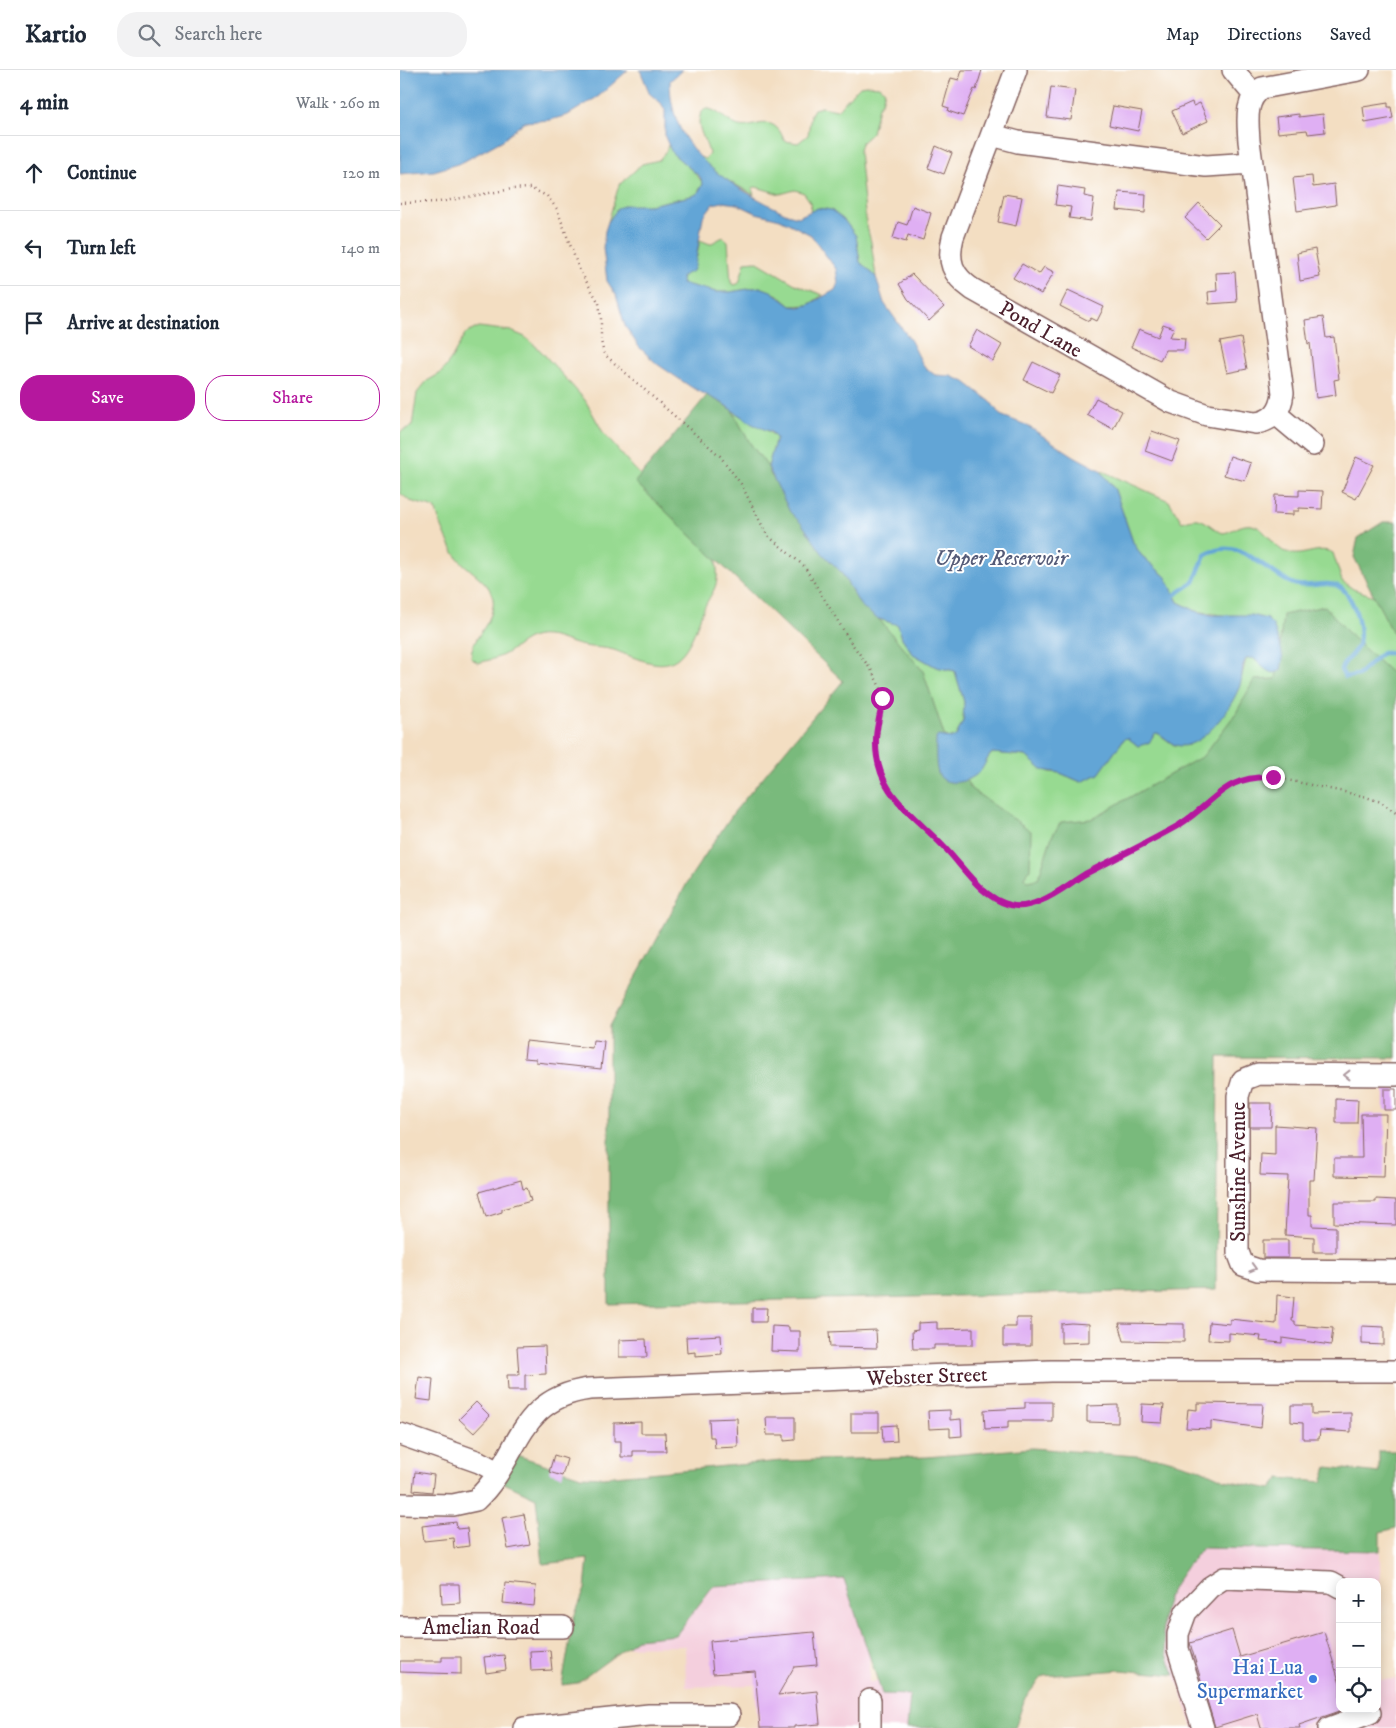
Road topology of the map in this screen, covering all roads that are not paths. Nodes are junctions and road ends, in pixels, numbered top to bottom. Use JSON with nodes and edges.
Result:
{"nodes":[{"id":1,"x":1016,"y":70,"type":"edge"},
{"id":2,"x":1233,"y":70,"type":"edge"},
{"id":3,"x":1359,"y":70,"type":"edge"},
{"id":4,"x":1254,"y":95,"type":"junction"},
{"id":5,"x":992,"y":135,"type":"junction"},
{"id":6,"x":1252,"y":163,"type":"junction"},
{"id":7,"x":1276,"y":414,"type":"junction"},
{"id":8,"x":1313,"y":444,"type":"dead end"},
{"id":9,"x":1396,"y":1075,"type":"edge"},
{"id":10,"x":1396,"y":1271,"type":"edge"},
{"id":11,"x":1396,"y":1371,"type":"edge"},
{"id":12,"x":400,"y":1434,"type":"edge"},
{"id":13,"x":498,"y":1472,"type":"junction"},
{"id":14,"x":400,"y":1504,"type":"edge"},
{"id":15,"x":1336,"y":1585,"type":"edge"},
{"id":16,"x":400,"y":1627,"type":"edge"},
{"id":17,"x":563,"y":1627,"type":"dead end"},
{"id":18,"x":870,"y":1700,"type":"dead end"},
{"id":19,"x":728,"y":1715,"type":"dead end"},
{"id":20,"x":1372,"y":1717,"type":"edge"},
{"id":21,"x":661,"y":1722,"type":"edge"},
{"id":22,"x":524,"y":1728,"type":"edge"},
{"id":23,"x":870,"y":1728,"type":"edge"},
{"id":24,"x":1202,"y":1728,"type":"edge"},
{"id":25,"x":1329,"y":1728,"type":"edge"}],
"edges":[{"from":1,"to":5,"type":"street","name":"Pond Lane"},
{"from":2,"to":4,"type":"street"},
{"from":3,"to":4,"type":"street"},
{"from":4,"to":6,"type":"street"},
{"from":5,"to":6,"type":"street"},
{"from":5,"to":7,"type":"street","name":"Pond Lane"},
{"from":6,"to":7,"type":"street"},
{"from":7,"to":8,"type":"street"},
{"from":9,"to":10,"type":"street","name":"Sunshine Avenue","one_way":true},
{"from":11,"to":13,"type":"street","name":"Webster Street"},
{"from":12,"to":13,"type":"street"},
{"from":13,"to":14,"type":"street","name":"Webster Street"},
{"from":15,"to":24,"type":"street"},
{"from":16,"to":17,"type":"street","name":"Amelian Road"},
{"from":18,"to":23,"type":"street"},
{"from":19,"to":21,"type":"street"},
{"from":20,"to":25,"type":"street"},
{"from":21,"to":22,"type":"street"}]}
